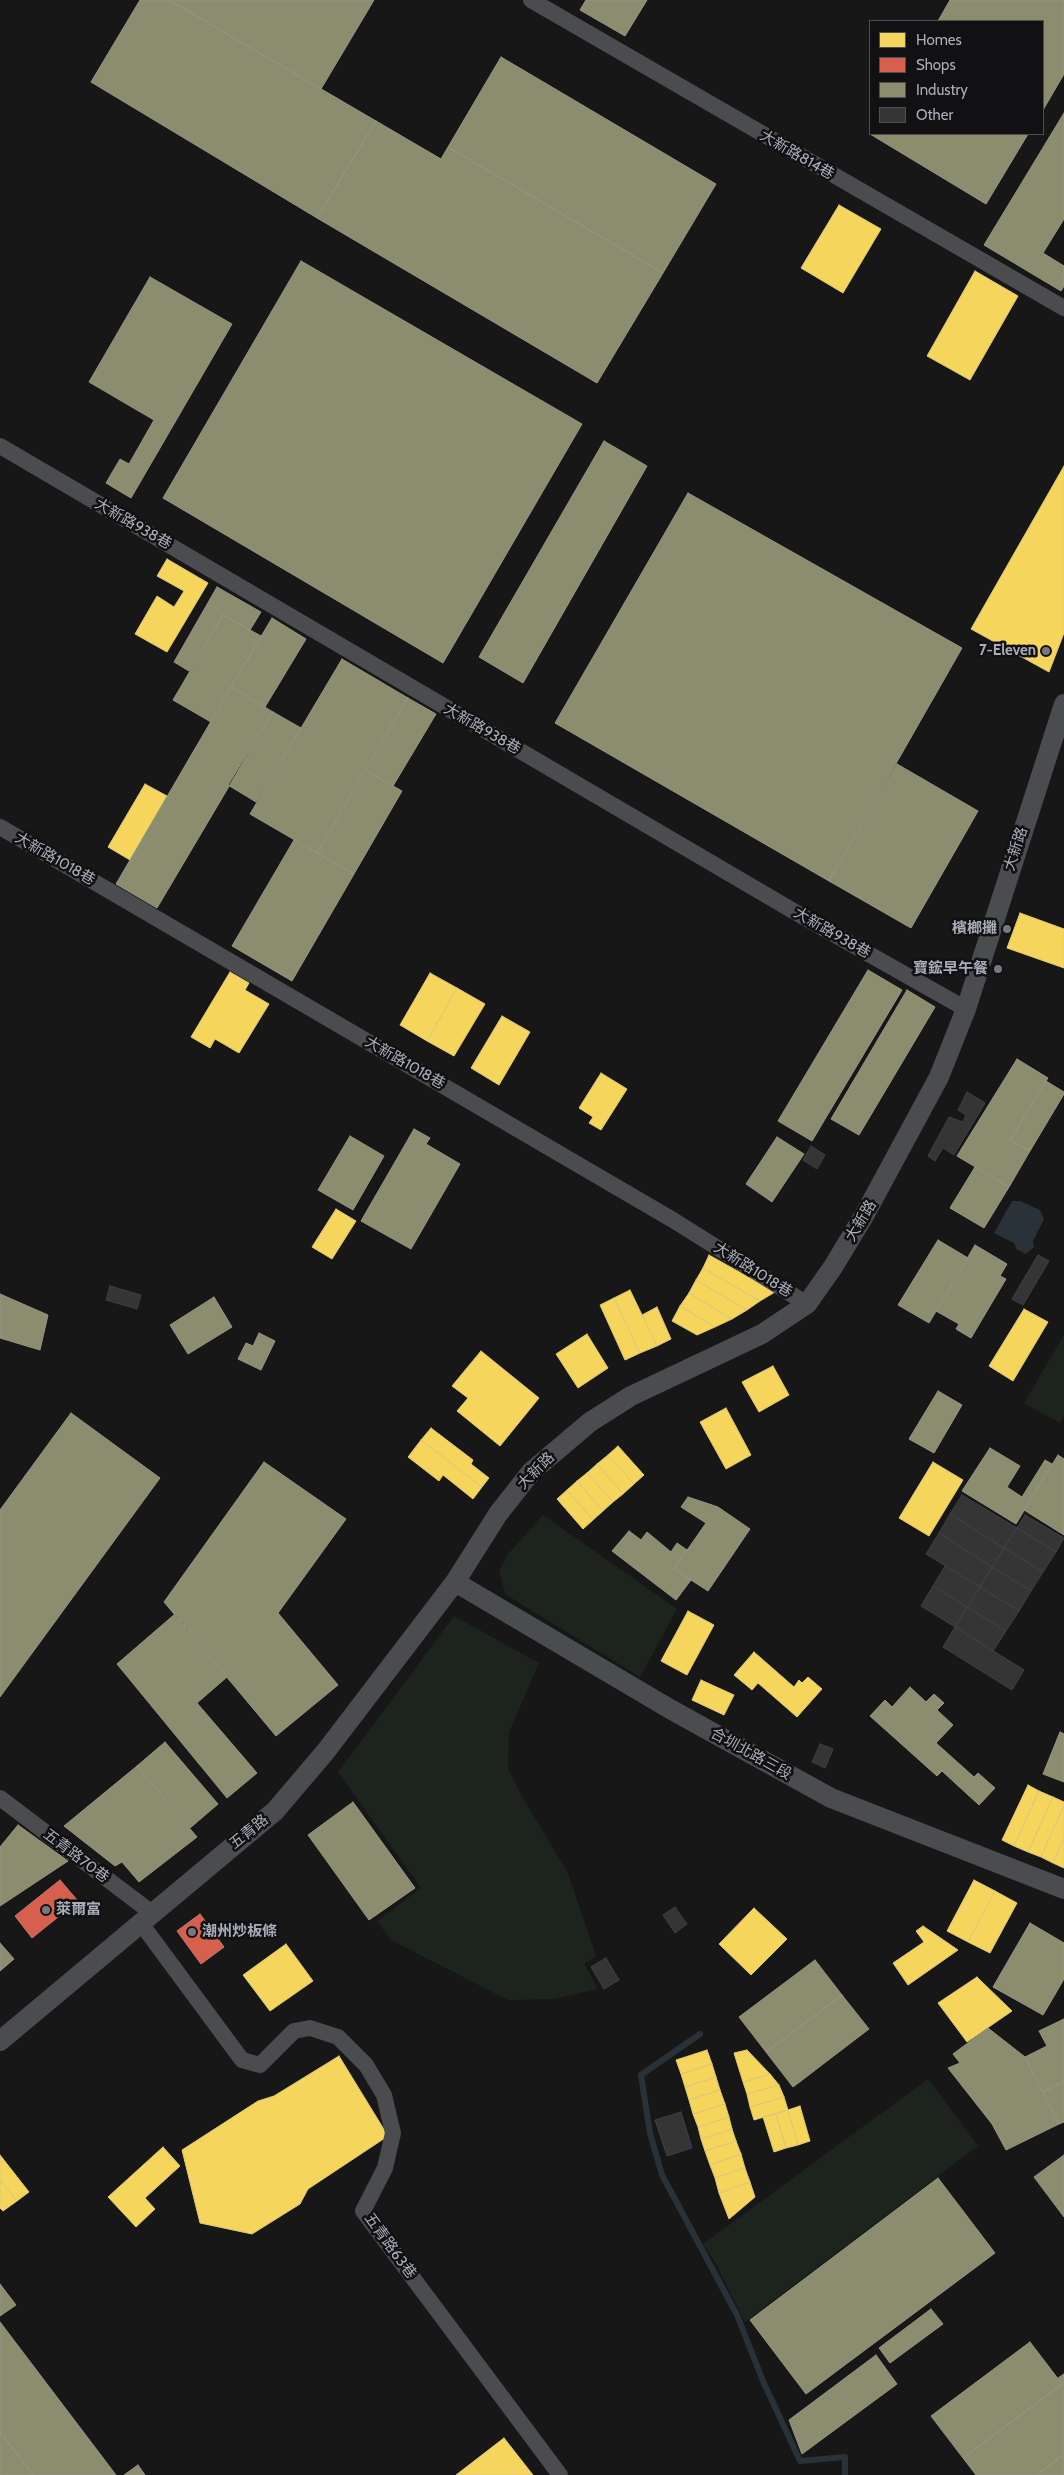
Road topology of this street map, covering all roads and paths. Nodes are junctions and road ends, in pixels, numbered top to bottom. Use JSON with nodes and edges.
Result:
{"nodes":[{"id":1,"x":531,"y":0,"type":"edge"},
{"id":2,"x":1064,"y":308,"type":"edge"},
{"id":3,"x":0,"y":446,"type":"edge"},
{"id":4,"x":1064,"y":704,"type":"edge"},
{"id":5,"x":0,"y":826,"type":"edge"},
{"id":6,"x":966,"y":1009,"type":"junction"},
{"id":7,"x":807,"y":1304,"type":"junction"},
{"id":8,"x":455,"y":1582,"type":"junction"},
{"id":9,"x":0,"y":1798,"type":"edge"},
{"id":10,"x":1064,"y":1889,"type":"edge"},
{"id":11,"x":146,"y":1918,"type":"junction"},
{"id":12,"x":0,"y":2041,"type":"edge"},
{"id":13,"x":560,"y":2475,"type":"edge"}],
"edges":[{"from":1,"to":2,"type":"street","name":"大新路814巷"},
{"from":3,"to":6,"type":"street","name":"大新路938巷"},
{"from":4,"to":6,"type":"street","name":"大新路"},
{"from":5,"to":7,"type":"street","name":"大新路1018巷"},
{"from":6,"to":7,"type":"street","name":"大新路"},
{"from":7,"to":8,"type":"street","name":"大新路"},
{"from":8,"to":10,"type":"street","name":"合圳北路三段"},
{"from":8,"to":11,"type":"street","name":"五青路"},
{"from":9,"to":11,"type":"street","name":"五青路70巷"},
{"from":11,"to":12,"type":"street","name":"五青路"},
{"from":11,"to":13,"type":"street","name":"五青路63巷"}]}
